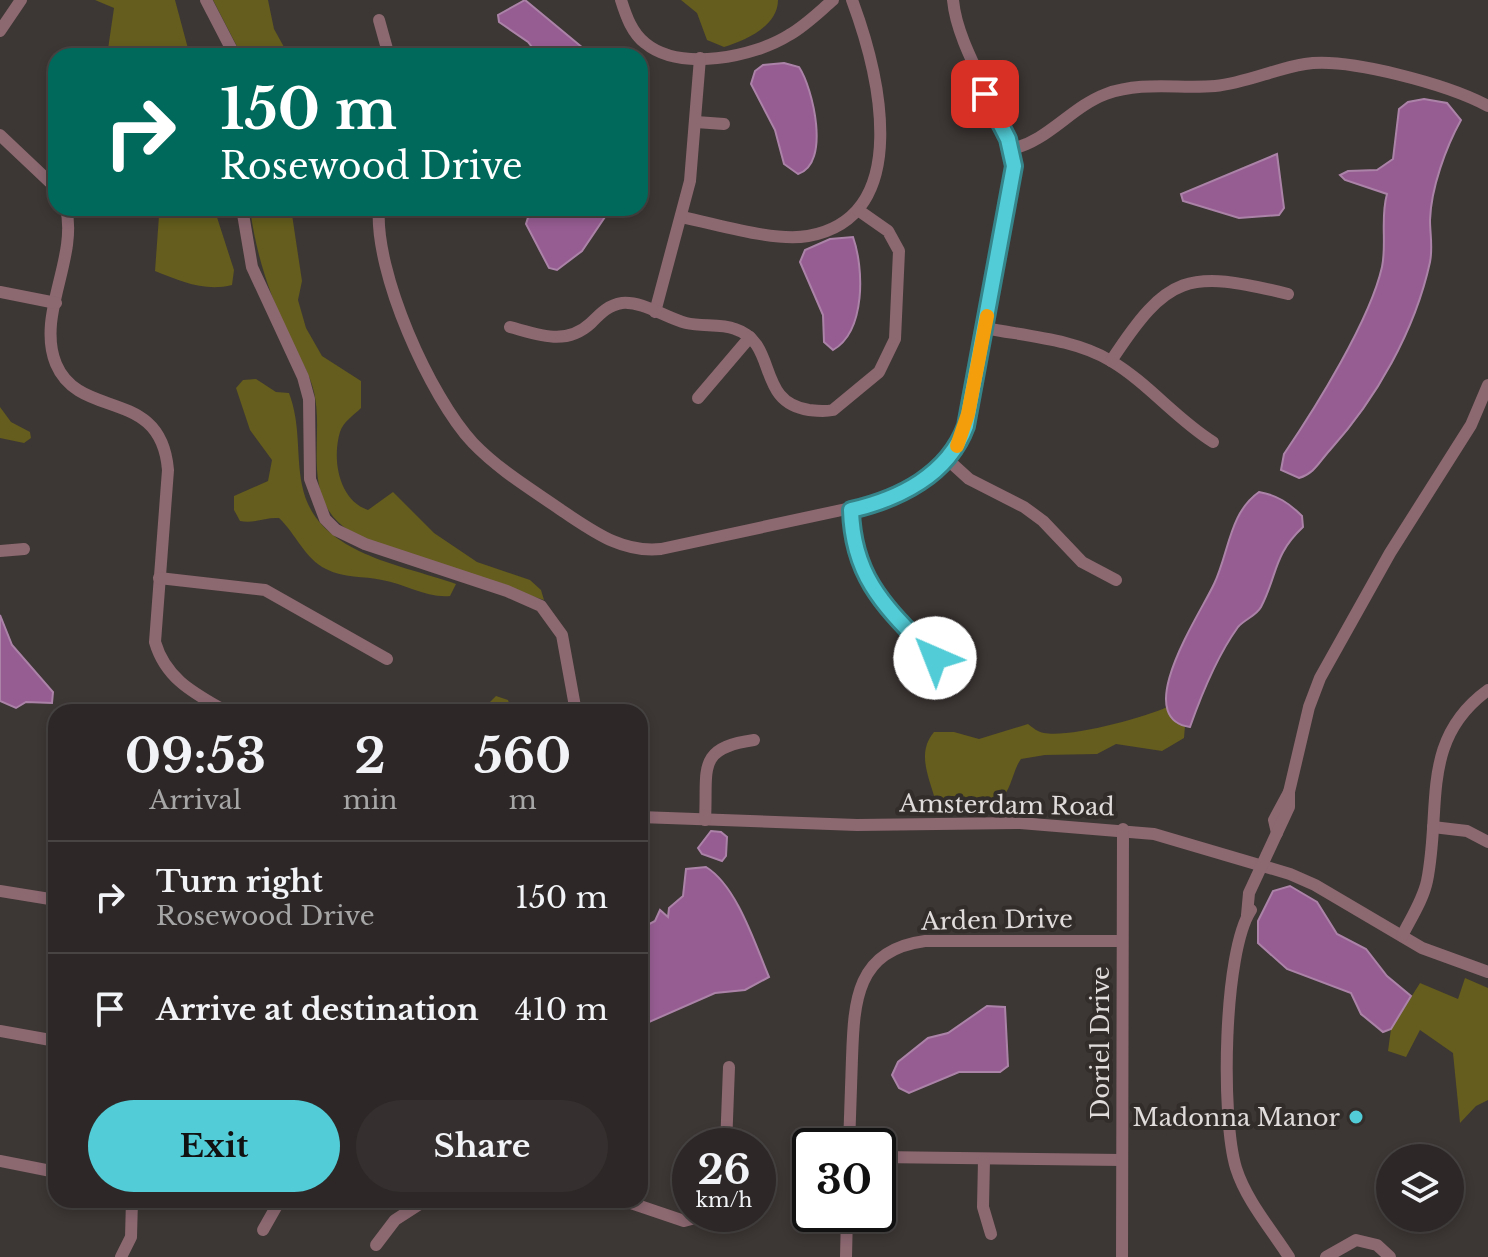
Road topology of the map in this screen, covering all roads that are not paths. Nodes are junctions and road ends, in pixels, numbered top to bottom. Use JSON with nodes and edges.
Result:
{"nodes":[{"id":1,"x":21,"y":0,"type":"edge"},
{"id":2,"x":206,"y":0,"type":"edge"},
{"id":3,"x":621,"y":0,"type":"edge"},
{"id":4,"x":833,"y":0,"type":"edge"},
{"id":5,"x":852,"y":0,"type":"edge"},
{"id":6,"x":953,"y":0,"type":"edge"},
{"id":7,"x":379,"y":20,"type":"dead end"},
{"id":8,"x":0,"y":31,"type":"edge"},
{"id":9,"x":231,"y":48,"type":"edge"},
{"id":10,"x":387,"y":48,"type":"edge"},
{"id":11,"x":700,"y":58,"type":"junction"},
{"id":12,"x":1488,"y":106,"type":"edge"},
{"id":13,"x":696,"y":122,"type":"junction"},
{"id":14,"x":724,"y":124,"type":"dead end"},
{"id":15,"x":0,"y":135,"type":"edge"},
{"id":16,"x":1011,"y":149,"type":"junction"},
{"id":17,"x":48,"y":180,"type":"edge"},
{"id":18,"x":858,"y":210,"type":"junction"},
{"id":19,"x":67,"y":216,"type":"edge"},
{"id":20,"x":243,"y":216,"type":"edge"},
{"id":21,"x":379,"y":216,"type":"edge"},
{"id":22,"x":681,"y":217,"type":"junction"},
{"id":23,"x":0,"y":292,"type":"edge"},
{"id":24,"x":1288,"y":294,"type":"dead end"},
{"id":25,"x":56,"y":303,"type":"junction"},
{"id":26,"x":655,"y":312,"type":"junction"},
{"id":27,"x":510,"y":327,"type":"dead end"},
{"id":28,"x":985,"y":328,"type":"junction"},
{"id":29,"x":750,"y":337,"type":"junction"},
{"id":30,"x":1111,"y":361,"type":"junction"},
{"id":31,"x":1488,"y":385,"type":"edge"},
{"id":32,"x":698,"y":398,"type":"dead end"},
{"id":33,"x":1213,"y":442,"type":"dead end"},
{"id":34,"x":947,"y":459,"type":"junction"},
{"id":35,"x":851,"y":510,"type":"junction"},
{"id":36,"x":24,"y":549,"type":"dead end"},
{"id":37,"x":0,"y":551,"type":"edge"},
{"id":38,"x":159,"y":578,"type":"junction"},
{"id":39,"x":1116,"y":580,"type":"dead end"},
{"id":40,"x":935,"y":658,"type":"dead end"},
{"id":41,"x":387,"y":659,"type":"dead end"},
{"id":42,"x":1488,"y":690,"type":"edge"},
{"id":43,"x":214,"y":704,"type":"edge"},
{"id":44,"x":575,"y":704,"type":"edge"},
{"id":45,"x":754,"y":740,"type":"dead end"},
{"id":46,"x":648,"y":817,"type":"edge"},
{"id":47,"x":705,"y":820,"type":"junction"},
{"id":48,"x":1433,"y":827,"type":"junction"},
{"id":49,"x":1123,"y":829,"type":"junction"},
{"id":50,"x":1488,"y":842,"type":"edge"},
{"id":51,"x":1264,"y":865,"type":"junction"},
{"id":52,"x":0,"y":891,"type":"edge"},
{"id":53,"x":48,"y":899,"type":"edge"},
{"id":54,"x":1402,"y":936,"type":"junction"},
{"id":55,"x":1122,"y":941,"type":"junction"},
{"id":56,"x":1488,"y":972,"type":"edge"},
{"id":57,"x":0,"y":1031,"type":"edge"},
{"id":58,"x":48,"y":1040,"type":"edge"},
{"id":59,"x":729,"y":1067,"type":"dead end"},
{"id":60,"x":727,"y":1128,"type":"edge"},
{"id":61,"x":850,"y":1128,"type":"edge"},
{"id":62,"x":896,"y":1158,"type":"edge"},
{"id":63,"x":984,"y":1160,"type":"junction"},
{"id":64,"x":1122,"y":1160,"type":"junction"},
{"id":65,"x":0,"y":1161,"type":"edge"},
{"id":66,"x":48,"y":1170,"type":"edge"},
{"id":67,"x":132,"y":1208,"type":"edge"},
{"id":68,"x":275,"y":1208,"type":"edge"},
{"id":69,"x":414,"y":1208,"type":"edge"},
{"id":70,"x":646,"y":1208,"type":"edge"},
{"id":71,"x":672,"y":1217,"type":"edge"},
{"id":72,"x":263,"y":1230,"type":"dead end"},
{"id":73,"x":847,"y":1232,"type":"edge"},
{"id":74,"x":991,"y":1234,"type":"dead end"},
{"id":75,"x":376,"y":1245,"type":"dead end"},
{"id":76,"x":121,"y":1257,"type":"edge"},
{"id":77,"x":846,"y":1257,"type":"edge"},
{"id":78,"x":1122,"y":1257,"type":"edge"},
{"id":79,"x":1289,"y":1257,"type":"edge"},
{"id":80,"x":1326,"y":1257,"type":"edge"},
{"id":81,"x":1390,"y":1257,"type":"edge"}],
"edges":[{"from":1,"to":8,"type":"street"},
{"from":2,"to":9,"type":"street"},
{"from":3,"to":11,"type":"street"},
{"from":4,"to":11,"type":"street"},
{"from":5,"to":18,"type":"street"},
{"from":6,"to":16,"type":"street"},
{"from":7,"to":10,"type":"street"},
{"from":11,"to":13,"type":"street"},
{"from":12,"to":16,"type":"street"},
{"from":13,"to":14,"type":"street"},
{"from":13,"to":22,"type":"street"},
{"from":15,"to":17,"type":"street"},
{"from":16,"to":28,"type":"street"},
{"from":18,"to":22,"type":"street"},
{"from":18,"to":29,"type":"street"},
{"from":19,"to":25,"type":"street"},
{"from":20,"to":44,"type":"street"},
{"from":21,"to":35,"type":"street"},
{"from":22,"to":26,"type":"street"},
{"from":23,"to":25,"type":"street"},
{"from":24,"to":30,"type":"street"},
{"from":25,"to":38,"type":"street"},
{"from":26,"to":27,"type":"street"},
{"from":26,"to":29,"type":"street"},
{"from":28,"to":30,"type":"street"},
{"from":28,"to":34,"type":"street"},
{"from":29,"to":32,"type":"street"},
{"from":30,"to":33,"type":"street"},
{"from":31,"to":51,"type":"street"},
{"from":34,"to":35,"type":"street"},
{"from":34,"to":39,"type":"street"},
{"from":35,"to":40,"type":"street"},
{"from":36,"to":37,"type":"street"},
{"from":38,"to":41,"type":"street"},
{"from":38,"to":43,"type":"street"},
{"from":42,"to":48,"type":"street"},
{"from":45,"to":47,"type":"street"},
{"from":46,"to":47,"type":"street","name":"Amsterdam Road"},
{"from":47,"to":49,"type":"street","name":"Amsterdam Road"},
{"from":48,"to":50,"type":"street"},
{"from":48,"to":54,"type":"street"},
{"from":49,"to":51,"type":"street","name":"Amsterdam Road"},
{"from":49,"to":55,"type":"street","name":"Doriel Drive"},
{"from":51,"to":54,"type":"street","name":"Amsterdam Road"},
{"from":51,"to":79,"type":"street"},
{"from":52,"to":53,"type":"street"},
{"from":54,"to":56,"type":"street","name":"Amsterdam Road"},
{"from":55,"to":61,"type":"street","name":"Arden Drive"},
{"from":55,"to":64,"type":"street","name":"Doriel Drive"},
{"from":57,"to":58,"type":"street"},
{"from":59,"to":60,"type":"street"},
{"from":62,"to":63,"type":"street"},
{"from":63,"to":64,"type":"street"},
{"from":63,"to":74,"type":"street"},
{"from":64,"to":78,"type":"street","name":"Doriel Drive"},
{"from":65,"to":66,"type":"street"},
{"from":67,"to":76,"type":"street"},
{"from":68,"to":72,"type":"street"},
{"from":69,"to":75,"type":"street"},
{"from":70,"to":71,"type":"street"},
{"from":73,"to":77,"type":"street"},
{"from":80,"to":81,"type":"street"}]}
